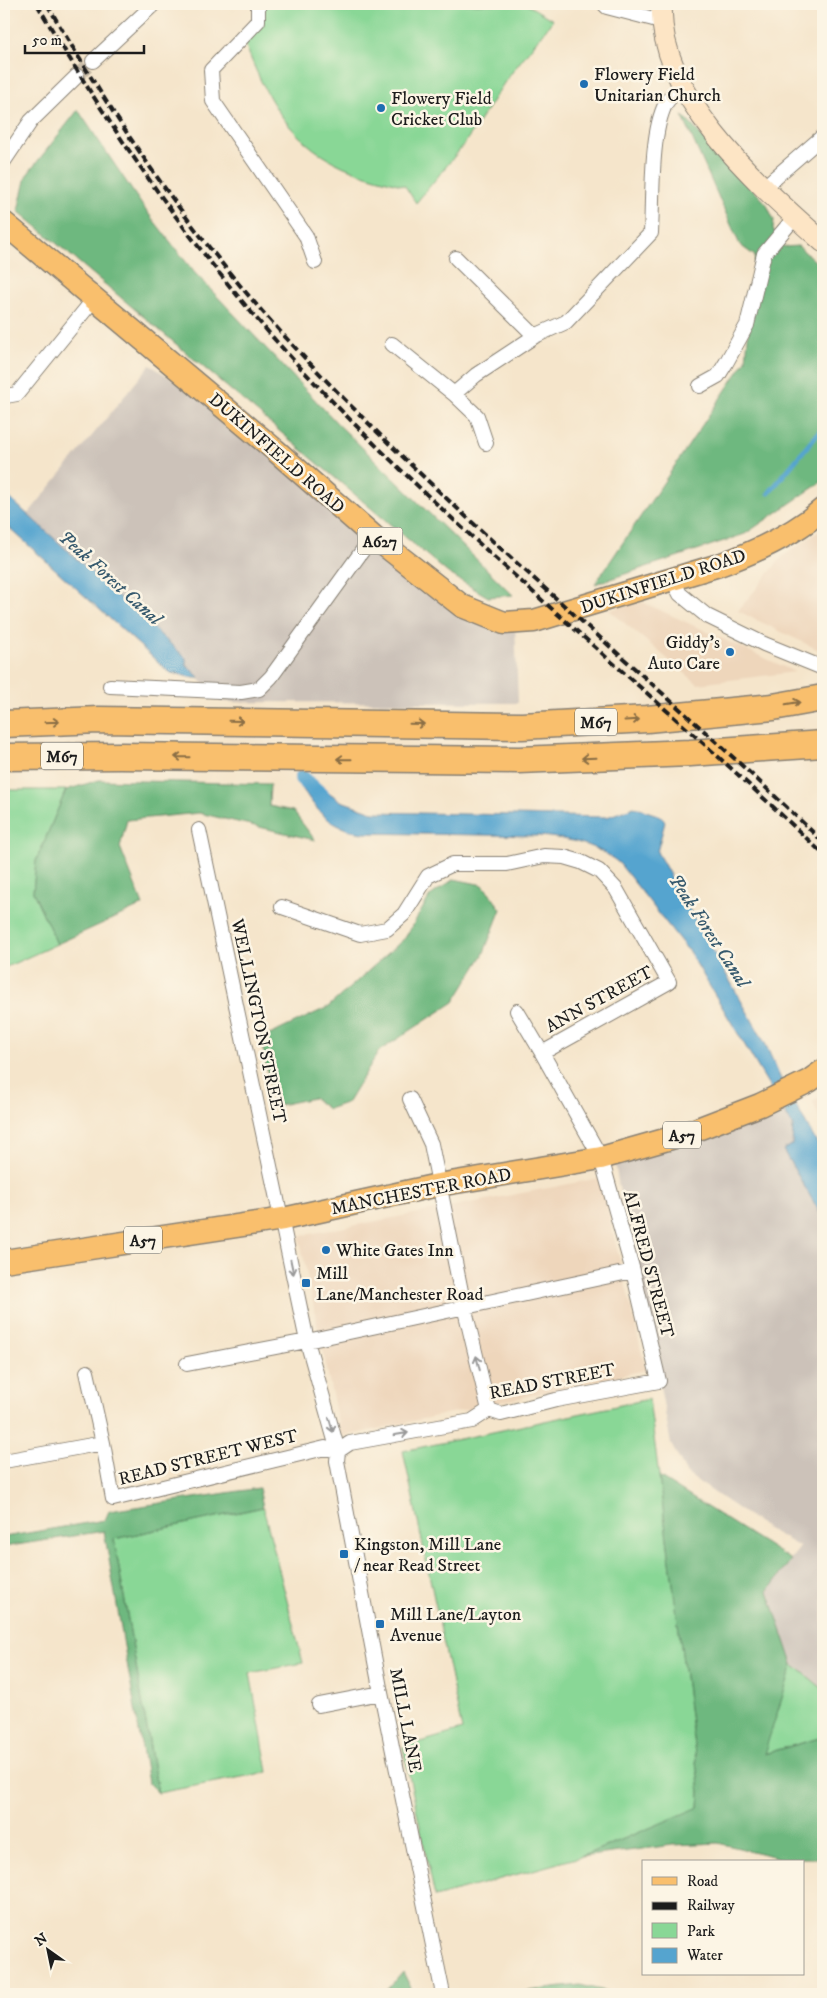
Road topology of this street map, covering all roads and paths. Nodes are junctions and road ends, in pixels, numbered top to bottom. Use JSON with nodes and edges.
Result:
{"nodes":[{"id":1,"x":154,"y":4,"type":"edge"},
{"id":2,"x":258,"y":4,"type":"edge"},
{"id":3,"x":604,"y":4,"type":"edge"},
{"id":4,"x":662,"y":12,"type":"edge"},
{"id":5,"x":93,"y":61,"type":"tunnel mouth"},
{"id":6,"x":77,"y":76,"type":"tunnel mouth"},
{"id":7,"x":683,"y":87,"type":"junction"},
{"id":8,"x":823,"y":136,"type":"edge"},
{"id":9,"x":4,"y":161,"type":"edge"},
{"id":10,"x":764,"y":187,"type":"junction"},
{"id":11,"x":795,"y":217,"type":"junction"},
{"id":12,"x":4,"y":223,"type":"edge"},
{"id":13,"x":823,"y":242,"type":"edge"},
{"id":14,"x":456,"y":258,"type":"dead end"},
{"id":15,"x":316,"y":262,"type":"dead end"},
{"id":16,"x":94,"y":299,"type":"junction"},
{"id":17,"x":535,"y":336,"type":"junction"},
{"id":18,"x":392,"y":344,"type":"dead end"},
{"id":19,"x":700,"y":386,"type":"dead end"},
{"id":20,"x":4,"y":394,"type":"edge"},
{"id":21,"x":454,"y":394,"type":"junction"},
{"id":22,"x":486,"y":443,"type":"dead end"},
{"id":23,"x":823,"y":509,"type":"edge"},
{"id":24,"x":373,"y":536,"type":"junction"},
{"id":25,"x":672,"y":578,"type":"junction"},
{"id":26,"x":823,"y":668,"type":"edge"},
{"id":27,"x":110,"y":686,"type":"dead end"},
{"id":28,"x":823,"y":698,"type":"edge"},
{"id":29,"x":4,"y":724,"type":"edge"},
{"id":30,"x":823,"y":730,"type":"edge"},
{"id":31,"x":823,"y":744,"type":"edge"},
{"id":32,"x":690,"y":753,"type":"junction"},
{"id":33,"x":4,"y":757,"type":"edge"},
{"id":34,"x":198,"y":830,"type":"dead end"},
{"id":35,"x":282,"y":907,"type":"dead end"},
{"id":36,"x":517,"y":1011,"type":"dead end"},
{"id":37,"x":542,"y":1053,"type":"junction"},
{"id":38,"x":816,"y":1076,"type":"edge"},
{"id":39,"x":410,"y":1099,"type":"dead end"},
{"id":40,"x":601,"y":1158,"type":"junction"},
{"id":41,"x":438,"y":1185,"type":"junction"},
{"id":42,"x":283,"y":1219,"type":"junction"},
{"id":43,"x":4,"y":1261,"type":"edge"},
{"id":44,"x":633,"y":1271,"type":"junction"},
{"id":45,"x":464,"y":1306,"type":"junction"},
{"id":46,"x":307,"y":1341,"type":"junction"},
{"id":47,"x":187,"y":1364,"type":"dead end"},
{"id":48,"x":87,"y":1372,"type":"dead end"},
{"id":49,"x":659,"y":1380,"type":"joint"},
{"id":50,"x":489,"y":1410,"type":"junction"},
{"id":51,"x":103,"y":1443,"type":"junction"},
{"id":52,"x":338,"y":1451,"type":"junction"},
{"id":53,"x":4,"y":1461,"type":"edge"},
{"id":54,"x":381,"y":1692,"type":"junction"},
{"id":55,"x":319,"y":1705,"type":"dead end"},
{"id":56,"x":443,"y":1994,"type":"edge"}],
"edges":[{"from":1,"to":5,"type":"street"},
{"from":2,"to":15,"type":"street"},
{"from":3,"to":4,"type":"street"},
{"from":4,"to":7,"type":"main road"},
{"from":6,"to":9,"type":"street"},
{"from":7,"to":10,"type":"main road"},
{"from":7,"to":17,"type":"street"},
{"from":8,"to":10,"type":"street"},
{"from":10,"to":11,"type":"main road"},
{"from":11,"to":13,"type":"main road"},
{"from":11,"to":19,"type":"street"},
{"from":12,"to":16,"type":"main road","name":"DUKINFIELD ROAD","number":"A627"},
{"from":14,"to":17,"type":"street"},
{"from":16,"to":20,"type":"street"},
{"from":16,"to":24,"type":"main road","name":"DUKINFIELD ROAD","number":"A627"},
{"from":17,"to":21,"type":"street"},
{"from":18,"to":21,"type":"street"},
{"from":21,"to":22,"type":"street"},
{"from":23,"to":25,"type":"main road","name":"DUKINFIELD ROAD","number":"A627"},
{"from":24,"to":25,"type":"main road","name":"DUKINFIELD ROAD","number":"A627"},
{"from":24,"to":27,"type":"street"},
{"from":25,"to":26,"type":"street"},
{"from":29,"to":28,"type":"highway","number":"M67","one_way":true},
{"from":30,"to":32,"type":"highway","number":"M67"},
{"from":31,"to":32,"type":"highway","number":"M67"},
{"from":32,"to":33,"type":"highway","number":"M67","one_way":true},
{"from":34,"to":42,"type":"street","name":"WELLINGTON STREET"},
{"from":35,"to":37,"type":"street","name":"ANN STREET"},
{"from":36,"to":37,"type":"street"},
{"from":37,"to":40,"type":"street","name":"ANN STREET"},
{"from":38,"to":40,"type":"main road","name":"MANCHESTER ROAD","number":"A57"},
{"from":39,"to":41,"type":"street"},
{"from":40,"to":41,"type":"main road","name":"MANCHESTER ROAD","number":"A57"},
{"from":40,"to":44,"type":"street","name":"ALFRED STREET"},
{"from":41,"to":42,"type":"main road","name":"MANCHESTER ROAD","number":"A57"},
{"from":41,"to":45,"type":"street"},
{"from":42,"to":43,"type":"main road","name":"MANCHESTER ROAD","number":"A57"},
{"from":42,"to":46,"type":"street","name":"MILL LANE","one_way":true},
{"from":44,"to":45,"type":"street"},
{"from":44,"to":49,"type":"street","name":"ALFRED STREET"},
{"from":45,"to":46,"type":"street"},
{"from":50,"to":45,"type":"street","one_way":true},
{"from":46,"to":47,"type":"street"},
{"from":46,"to":52,"type":"street","name":"MILL LANE","one_way":true},
{"from":48,"to":51,"type":"street"},
{"from":49,"to":50,"type":"street","name":"READ STREET"},
{"from":52,"to":50,"type":"street","name":"READ STREET","one_way":true},
{"from":51,"to":52,"type":"street","name":"READ STREET WEST"},
{"from":51,"to":53,"type":"street"},
{"from":52,"to":54,"type":"street","name":"MILL LANE"},
{"from":54,"to":55,"type":"street"},
{"from":54,"to":56,"type":"street","name":"MILL LANE"}]}
